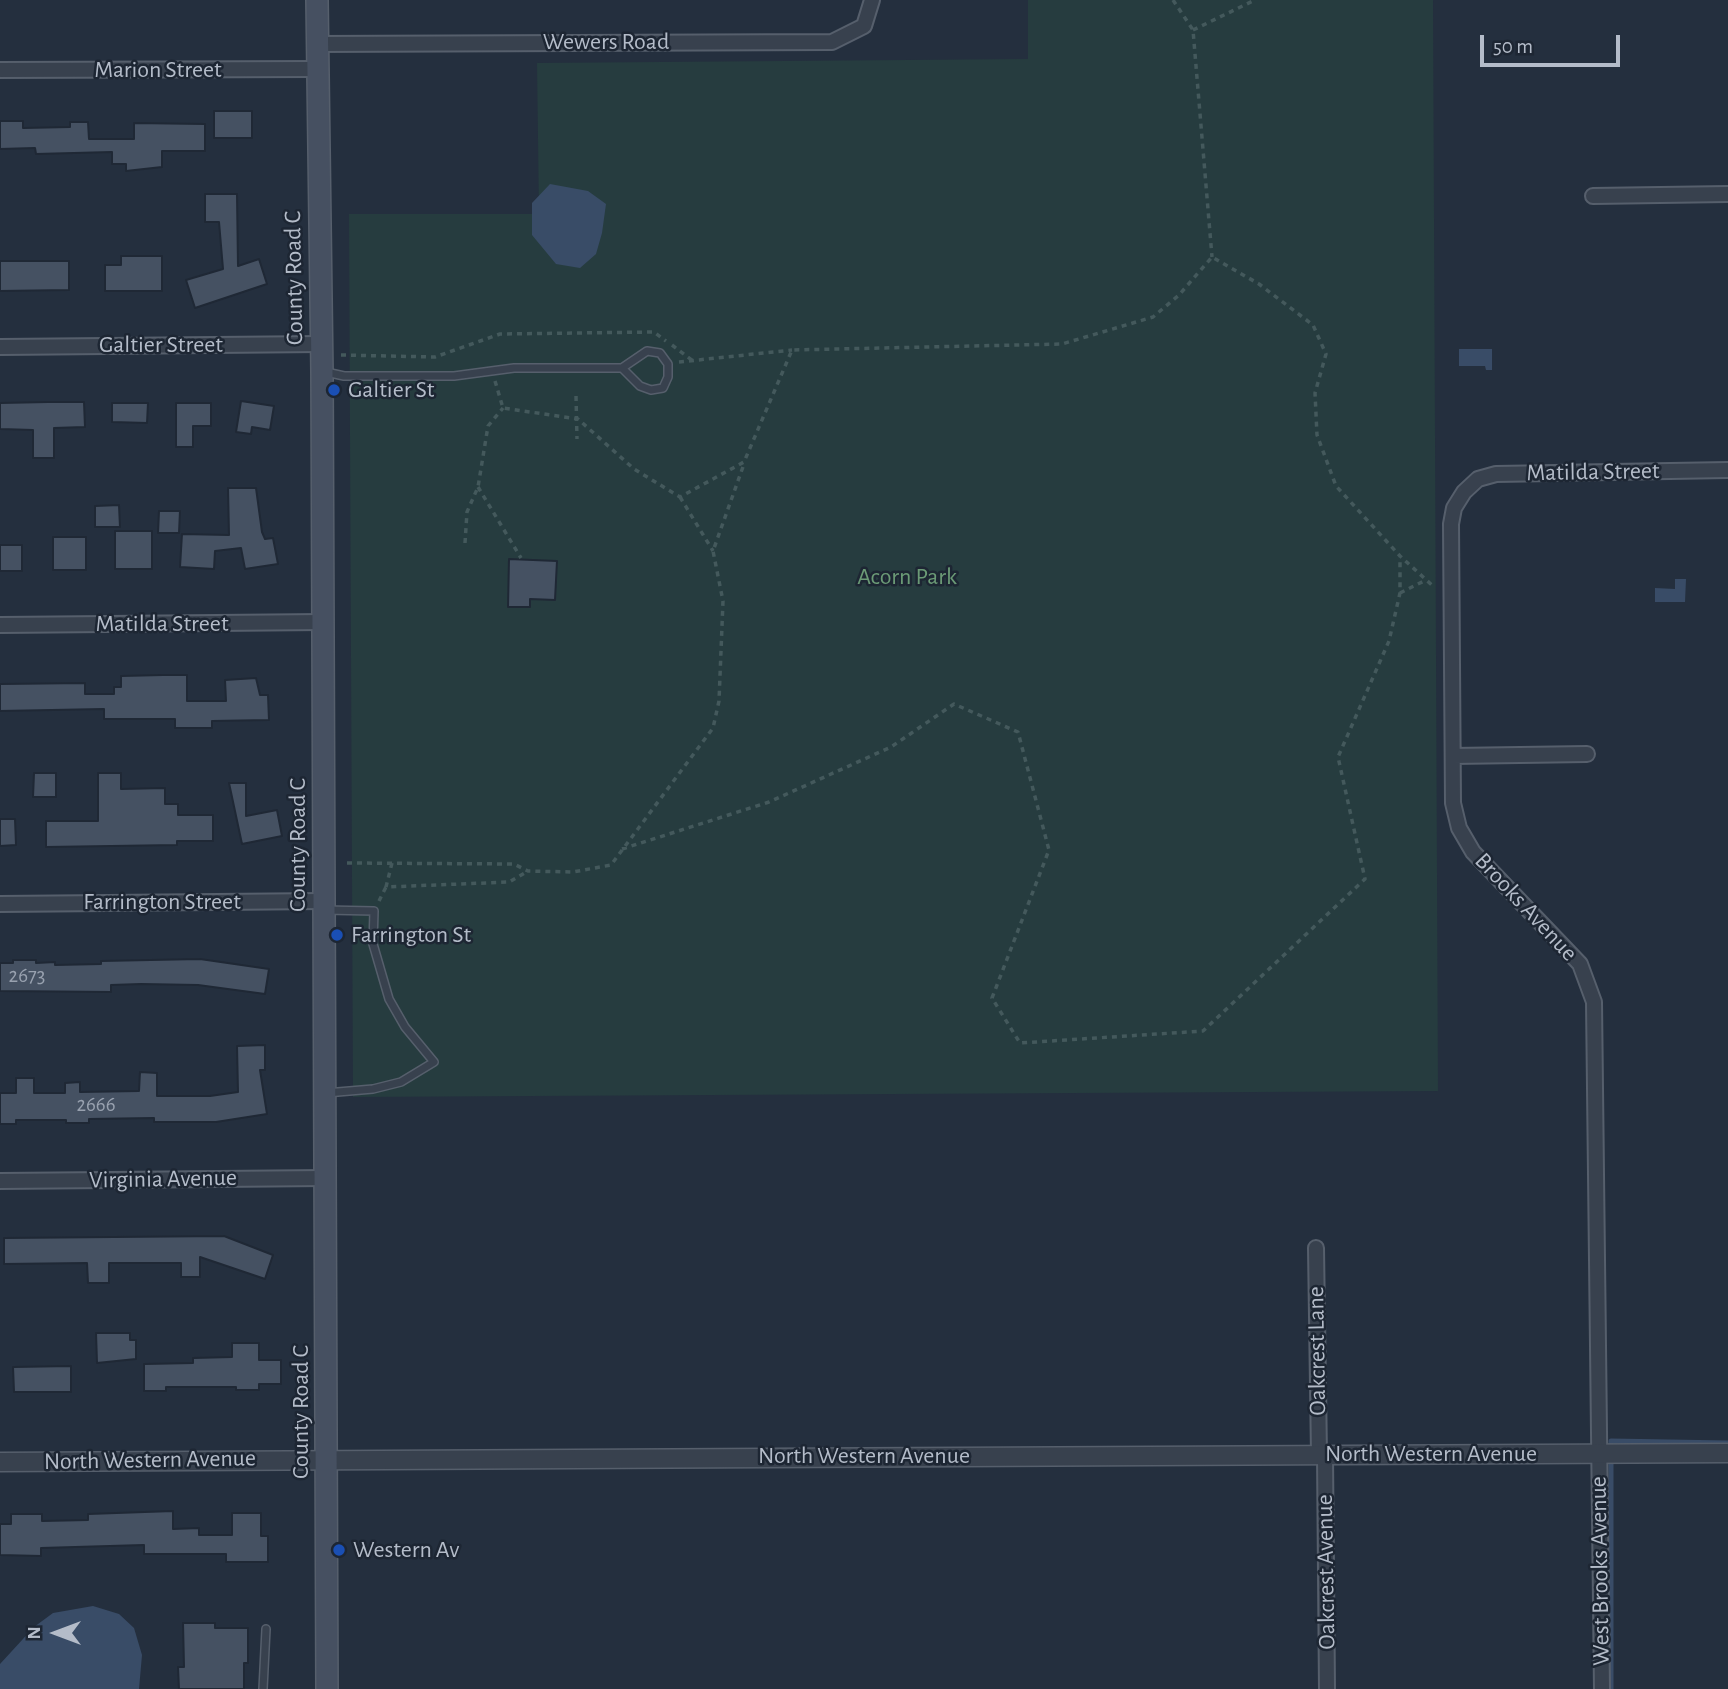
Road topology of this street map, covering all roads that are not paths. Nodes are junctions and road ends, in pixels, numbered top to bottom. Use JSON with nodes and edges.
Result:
{"nodes":[{"id":1,"x":317,"y":0,"type":"edge"},
{"id":2,"x":872,"y":0,"type":"edge"},
{"id":3,"x":317,"y":44,"type":"junction"},
{"id":4,"x":317,"y":69,"type":"junction"},
{"id":5,"x":0,"y":70,"type":"edge"},
{"id":6,"x":1728,"y":194,"type":"edge"},
{"id":7,"x":1593,"y":196,"type":"dead end"},
{"id":8,"x":321,"y":344,"type":"junction"},
{"id":9,"x":0,"y":346,"type":"edge"},
{"id":10,"x":622,"y":368,"type":"junction"},
{"id":11,"x":322,"y":372,"type":"junction"},
{"id":12,"x":1728,"y":470,"type":"edge"},
{"id":13,"x":1464,"y":492,"type":"joint"},
{"id":14,"x":323,"y":622,"type":"junction"},
{"id":15,"x":0,"y":625,"type":"edge"},
{"id":16,"x":1587,"y":754,"type":"dead end"},
{"id":17,"x":1453,"y":756,"type":"junction"},
{"id":18,"x":0,"y":904,"type":"edge"},
{"id":19,"x":324,"y":906,"type":"junction"},
{"id":20,"x":326,"y":1093,"type":"junction"},
{"id":21,"x":326,"y":1178,"type":"junction"},
{"id":22,"x":0,"y":1181,"type":"edge"},
{"id":23,"x":1316,"y":1248,"type":"dead end"},
{"id":24,"x":1599,"y":1453,"type":"junction"},
{"id":25,"x":1728,"y":1453,"type":"edge"},
{"id":26,"x":1322,"y":1455,"type":"junction"},
{"id":27,"x":327,"y":1458,"type":"junction"},
{"id":28,"x":0,"y":1462,"type":"edge"},
{"id":29,"x":266,"y":1629,"type":"dead end"},
{"id":30,"x":263,"y":1689,"type":"edge"},
{"id":31,"x":327,"y":1689,"type":"edge"},
{"id":32,"x":1327,"y":1689,"type":"edge"},
{"id":33,"x":1602,"y":1689,"type":"edge"}],
"edges":[{"from":1,"to":3,"type":"main road","name":"County Road C"},
{"from":2,"to":3,"type":"street","name":"Wewers Road"},
{"from":3,"to":4,"type":"main road","name":"County Road C"},
{"from":4,"to":5,"type":"street","name":"Marion Street"},
{"from":4,"to":8,"type":"main road","name":"County Road C"},
{"from":6,"to":7,"type":"street"},
{"from":8,"to":9,"type":"street","name":"Galtier Street"},
{"from":8,"to":11,"type":"main road","name":"County Road C"},
{"from":10,"to":10,"type":"lane"},
{"from":10,"to":11,"type":"lane"},
{"from":11,"to":14,"type":"main road","name":"County Road C"},
{"from":12,"to":13,"type":"street","name":"Matilda Street"},
{"from":13,"to":17,"type":"street","name":"Brooks Avenue"},
{"from":14,"to":15,"type":"street","name":"Matilda Street"},
{"from":14,"to":19,"type":"main road","name":"County Road C"},
{"from":16,"to":17,"type":"street"},
{"from":17,"to":24,"type":"street","name":"Brooks Avenue"},
{"from":18,"to":19,"type":"street","name":"Farrington Street"},
{"from":19,"to":20,"type":"main road","name":"County Road C"},
{"from":19,"to":20,"type":"lane"},
{"from":20,"to":21,"type":"main road","name":"County Road C"},
{"from":21,"to":22,"type":"street","name":"Virginia Avenue"},
{"from":21,"to":27,"type":"main road","name":"County Road C"},
{"from":23,"to":26,"type":"street","name":"Oakcrest Lane"},
{"from":24,"to":25,"type":"street","name":"North Western Avenue"},
{"from":24,"to":26,"type":"street","name":"North Western Avenue"},
{"from":24,"to":33,"type":"street","name":"West Brooks Avenue"},
{"from":26,"to":27,"type":"street","name":"North Western Avenue"},
{"from":26,"to":32,"type":"street","name":"Oakcrest Avenue"},
{"from":27,"to":28,"type":"street","name":"North Western Avenue"},
{"from":27,"to":31,"type":"main road","name":"County Road C"},
{"from":29,"to":30,"type":"lane"}]}
